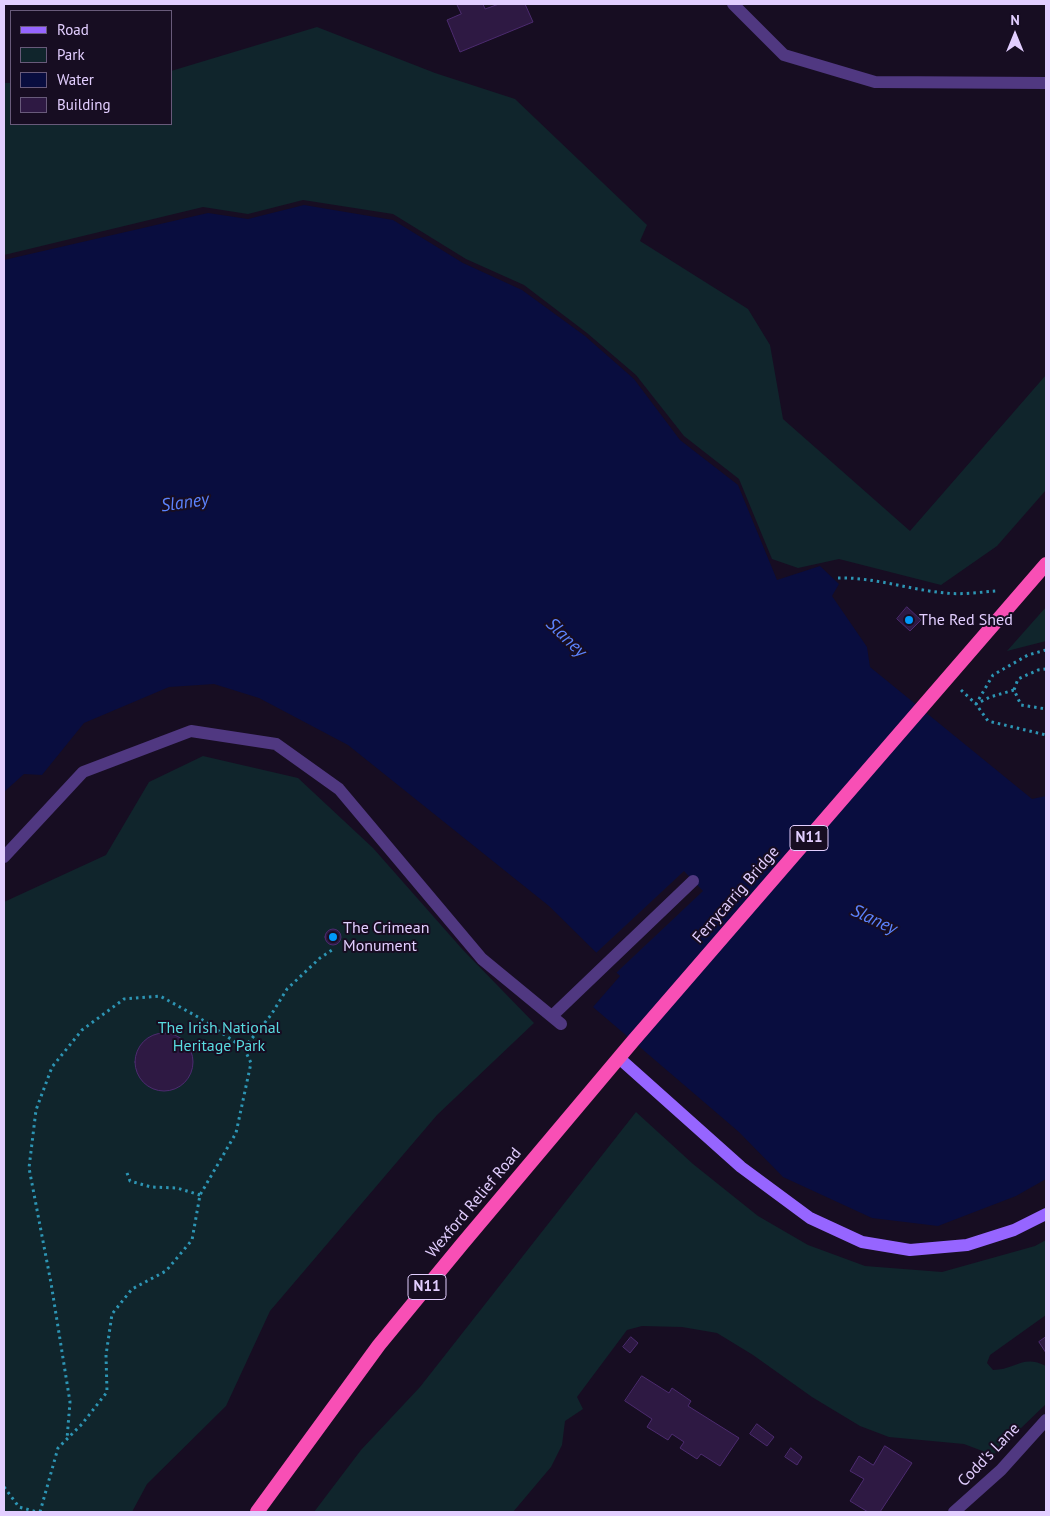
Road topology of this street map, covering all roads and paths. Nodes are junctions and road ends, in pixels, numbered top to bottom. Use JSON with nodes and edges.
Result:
{"nodes":[{"id":1,"x":733,"y":4,"type":"edge"},
{"id":2,"x":1046,"y":83,"type":"edge"},
{"id":3,"x":1046,"y":564,"type":"edge"},
{"id":4,"x":838,"y":578,"type":"dead end"},
{"id":5,"x":1024,"y":590,"type":"junction"},
{"id":6,"x":1046,"y":650,"type":"edge"},
{"id":7,"x":1046,"y":669,"type":"edge"},
{"id":8,"x":1014,"y":690,"type":"junction"},
{"id":9,"x":976,"y":704,"type":"junction"},
{"id":10,"x":1046,"y":709,"type":"edge"},
{"id":11,"x":1046,"y":735,"type":"edge"},
{"id":12,"x":4,"y":858,"type":"edge"},
{"id":13,"x":693,"y":881,"type":"dead end"},
{"id":14,"x":332,"y":950,"type":"dead end"},
{"id":15,"x":633,"y":1041,"type":"joint"},
{"id":16,"x":244,"y":1048,"type":"junction"},
{"id":17,"x":618,"y":1058,"type":"junction"},
{"id":18,"x":127,"y":1173,"type":"dead end"},
{"id":19,"x":200,"y":1195,"type":"junction"},
{"id":20,"x":1046,"y":1214,"type":"edge"},
{"id":21,"x":1046,"y":1420,"type":"edge"},
{"id":22,"x":67,"y":1439,"type":"junction"},
{"id":23,"x":4,"y":1487,"type":"edge"},
{"id":24,"x":38,"y":1512,"type":"edge"},
{"id":25,"x":257,"y":1512,"type":"edge"},
{"id":26,"x":954,"y":1512,"type":"edge"}],
"edges":[{"from":1,"to":2,"type":"street"},
{"from":3,"to":5,"type":"highway","number":"N11"},
{"from":4,"to":5,"type":"path"},
{"from":5,"to":15,"type":"highway","name":"Ferrycarrig Bridge","number":"N11"},
{"from":6,"to":9,"type":"path"},
{"from":7,"to":8,"type":"path"},
{"from":8,"to":9,"type":"path"},
{"from":8,"to":10,"type":"path"},
{"from":9,"to":11,"type":"path"},
{"from":12,"to":13,"type":"street"},
{"from":14,"to":16,"type":"path"},
{"from":15,"to":17,"type":"highway","name":"Wexford Relief Road","number":"N11"},
{"from":16,"to":19,"type":"path"},
{"from":16,"to":22,"type":"path"},
{"from":17,"to":20,"type":"main road"},
{"from":17,"to":25,"type":"highway","name":"Wexford Relief Road","number":"N11"},
{"from":18,"to":19,"type":"path"},
{"from":19,"to":22,"type":"path"},
{"from":21,"to":26,"type":"street","name":"Codd's Lane"},
{"from":22,"to":24,"type":"path"},
{"from":23,"to":24,"type":"path"}]}
